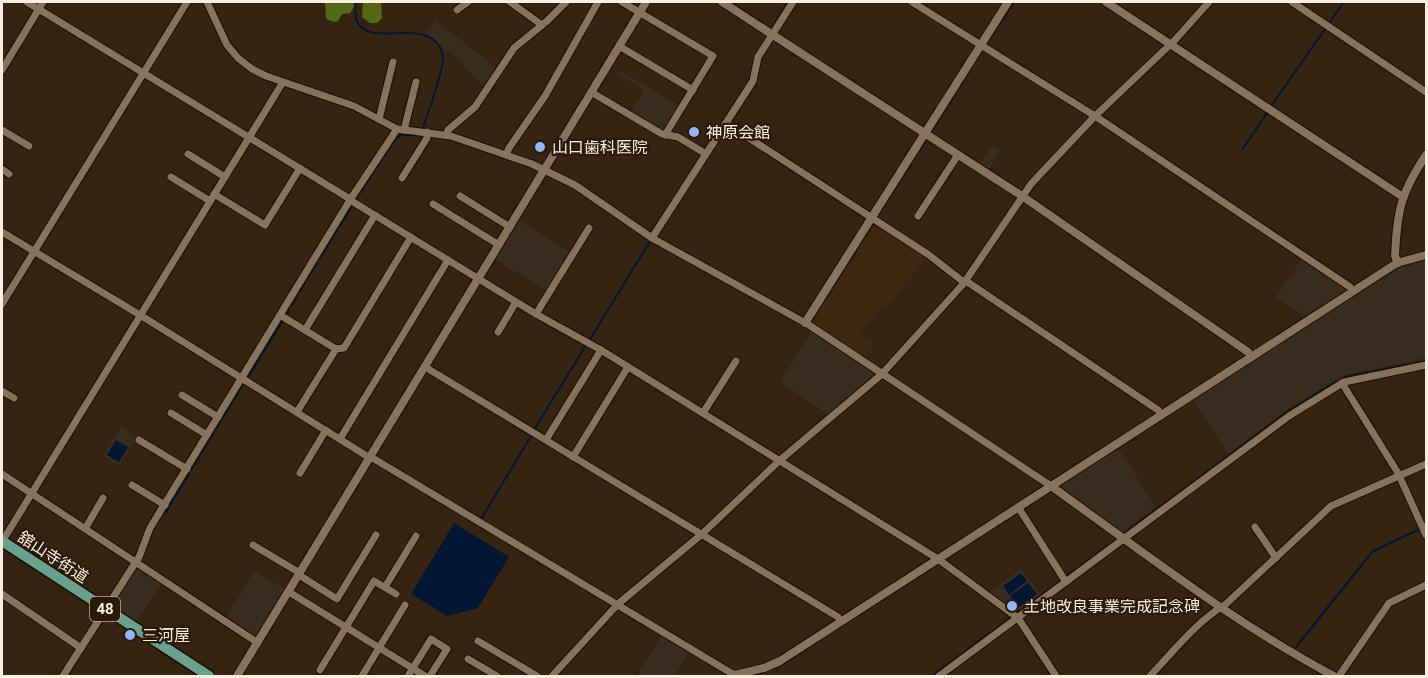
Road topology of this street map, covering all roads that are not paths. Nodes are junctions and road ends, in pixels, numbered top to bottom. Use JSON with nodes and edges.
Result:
{"nodes":[{"id":1,"x":27,"y":2,"type":"edge"},
{"id":2,"x":43,"y":2,"type":"edge"},
{"id":3,"x":187,"y":2,"type":"edge"},
{"id":4,"x":207,"y":2,"type":"edge"},
{"id":5,"x":468,"y":2,"type":"edge"},
{"id":6,"x":510,"y":2,"type":"edge"},
{"id":7,"x":566,"y":2,"type":"edge"},
{"id":8,"x":598,"y":2,"type":"edge"},
{"id":9,"x":622,"y":2,"type":"edge"},
{"id":10,"x":646,"y":2,"type":"edge"},
{"id":11,"x":722,"y":2,"type":"edge"},
{"id":12,"x":794,"y":2,"type":"edge"},
{"id":13,"x":912,"y":2,"type":"edge"},
{"id":14,"x":1008,"y":2,"type":"edge"},
{"id":15,"x":1106,"y":2,"type":"edge"},
{"id":16,"x":1209,"y":2,"type":"edge"},
{"id":17,"x":1292,"y":2,"type":"edge"},
{"id":18,"x":921,"y":4,"type":"edge"},
{"id":19,"x":38,"y":9,"type":"junction"},
{"id":20,"x":457,"y":10,"type":"dead end"},
{"id":21,"x":640,"y":12,"type":"junction"},
{"id":22,"x":542,"y":25,"type":"junction"},
{"id":23,"x":772,"y":35,"type":"junction"},
{"id":24,"x":1171,"y":44,"type":"junction"},
{"id":25,"x":981,"y":45,"type":"junction"},
{"id":26,"x":619,"y":46,"type":"junction"},
{"id":27,"x":393,"y":62,"type":"dead end"},
{"id":28,"x":2,"y":70,"type":"edge"},
{"id":29,"x":143,"y":73,"type":"junction"},
{"id":30,"x":283,"y":82,"type":"junction"},
{"id":31,"x":416,"y":82,"type":"dead end"},
{"id":32,"x":693,"y":90,"type":"junction"},
{"id":33,"x":591,"y":92,"type":"junction"},
{"id":34,"x":1426,"y":92,"type":"edge"},
{"id":35,"x":1095,"y":116,"type":"junction"},
{"id":36,"x":379,"y":119,"type":"junction"},
{"id":37,"x":726,"y":123,"type":"junction"},
{"id":38,"x":2,"y":130,"type":"edge"},
{"id":39,"x":401,"y":130,"type":"junction"},
{"id":40,"x":427,"y":132,"type":"junction"},
{"id":41,"x":925,"y":134,"type":"junction"},
{"id":42,"x":446,"y":135,"type":"junction"},
{"id":43,"x":665,"y":135,"type":"junction"},
{"id":44,"x":249,"y":137,"type":"junction"},
{"id":45,"x":28,"y":146,"type":"dead end"},
{"id":46,"x":188,"y":154,"type":"dead end"},
{"id":47,"x":706,"y":154,"type":"junction"},
{"id":48,"x":507,"y":155,"type":"junction"},
{"id":49,"x":958,"y":155,"type":"junction"},
{"id":50,"x":1426,"y":155,"type":"edge"},
{"id":51,"x":300,"y":168,"type":"junction"},
{"id":52,"x":2,"y":169,"type":"edge"},
{"id":53,"x":544,"y":170,"type":"junction"},
{"id":54,"x":9,"y":174,"type":"dead end"},
{"id":55,"x":171,"y":177,"type":"dead end"},
{"id":56,"x":225,"y":177,"type":"junction"},
{"id":57,"x":402,"y":178,"type":"dead end"},
{"id":58,"x":460,"y":196,"type":"dead end"},
{"id":59,"x":1022,"y":196,"type":"junction"},
{"id":60,"x":212,"y":197,"type":"junction"},
{"id":61,"x":1402,"y":197,"type":"junction"},
{"id":62,"x":350,"y":199,"type":"junction"},
{"id":63,"x":433,"y":204,"type":"dead end"},
{"id":64,"x":375,"y":215,"type":"junction"},
{"id":65,"x":918,"y":216,"type":"dead end"},
{"id":66,"x":872,"y":217,"type":"junction"},
{"id":67,"x":510,"y":227,"type":"junction"},
{"id":68,"x":589,"y":228,"type":"dead end"},
{"id":69,"x":2,"y":232,"type":"edge"},
{"id":70,"x":411,"y":237,"type":"junction"},
{"id":71,"x":652,"y":238,"type":"junction"},
{"id":72,"x":499,"y":245,"type":"junction"},
{"id":73,"x":34,"y":252,"type":"junction"},
{"id":74,"x":1426,"y":255,"type":"edge"},
{"id":75,"x":448,"y":260,"type":"junction"},
{"id":76,"x":1398,"y":263,"type":"junction"},
{"id":77,"x":478,"y":279,"type":"junction"},
{"id":78,"x":965,"y":282,"type":"junction"},
{"id":79,"x":1353,"y":291,"type":"junction"},
{"id":80,"x":516,"y":302,"type":"junction"},
{"id":81,"x":2,"y":304,"type":"edge"},
{"id":82,"x":536,"y":314,"type":"junction"},
{"id":83,"x":140,"y":315,"type":"junction"},
{"id":84,"x":280,"y":315,"type":"junction"},
{"id":85,"x":805,"y":323,"type":"junction"},
{"id":86,"x":305,"y":330,"type":"junction"},
{"id":87,"x":498,"y":332,"type":"dead end"},
{"id":88,"x":336,"y":349,"type":"junction"},
{"id":89,"x":601,"y":350,"type":"junction"},
{"id":90,"x":1251,"y":357,"type":"junction"},
{"id":91,"x":736,"y":361,"type":"dead end"},
{"id":92,"x":1426,"y":365,"type":"edge"},
{"id":93,"x":425,"y":367,"type":"junction"},
{"id":94,"x":628,"y":367,"type":"junction"},
{"id":95,"x":882,"y":374,"type":"junction"},
{"id":96,"x":242,"y":378,"type":"junction"},
{"id":97,"x":1342,"y":383,"type":"junction"},
{"id":98,"x":2,"y":390,"type":"edge"},
{"id":99,"x":182,"y":395,"type":"dead end"},
{"id":100,"x":14,"y":398,"type":"dead end"},
{"id":101,"x":297,"y":412,"type":"junction"},
{"id":102,"x":171,"y":413,"type":"dead end"},
{"id":103,"x":703,"y":413,"type":"junction"},
{"id":104,"x":1161,"y":415,"type":"junction"},
{"id":105,"x":218,"y":417,"type":"junction"},
{"id":106,"x":326,"y":430,"type":"junction"},
{"id":107,"x":207,"y":435,"type":"junction"},
{"id":108,"x":340,"y":439,"type":"junction"},
{"id":109,"x":139,"y":440,"type":"dead end"},
{"id":110,"x":546,"y":440,"type":"junction"},
{"id":111,"x":370,"y":457,"type":"junction"},
{"id":112,"x":573,"y":457,"type":"junction"},
{"id":113,"x":779,"y":461,"type":"junction"},
{"id":114,"x":1426,"y":464,"type":"edge"},
{"id":115,"x":187,"y":469,"type":"junction"},
{"id":116,"x":300,"y":473,"type":"dead end"},
{"id":117,"x":2,"y":474,"type":"edge"},
{"id":118,"x":1399,"y":477,"type":"junction"},
{"id":119,"x":132,"y":485,"type":"dead end"},
{"id":120,"x":1051,"y":486,"type":"junction"},
{"id":121,"x":31,"y":494,"type":"junction"},
{"id":122,"x":103,"y":498,"type":"dead end"},
{"id":123,"x":165,"y":505,"type":"junction"},
{"id":124,"x":1018,"y":507,"type":"junction"},
{"id":125,"x":1255,"y":527,"type":"dead end"},
{"id":126,"x":85,"y":529,"type":"junction"},
{"id":127,"x":702,"y":534,"type":"junction"},
{"id":128,"x":376,"y":535,"type":"dead end"},
{"id":129,"x":1426,"y":535,"type":"edge"},
{"id":130,"x":416,"y":536,"type":"dead end"},
{"id":131,"x":1124,"y":538,"type":"junction"},
{"id":132,"x":2,"y":541,"type":"edge"},
{"id":133,"x":253,"y":545,"type":"dead end"},
{"id":134,"x":1276,"y":558,"type":"junction"},
{"id":135,"x":938,"y":560,"type":"junction"},
{"id":136,"x":136,"y":562,"type":"junction"},
{"id":137,"x":299,"y":574,"type":"junction"},
{"id":138,"x":1066,"y":582,"type":"junction"},
{"id":139,"x":1426,"y":585,"type":"edge"},
{"id":140,"x":385,"y":587,"type":"junction"},
{"id":141,"x":289,"y":592,"type":"junction"},
{"id":142,"x":2,"y":594,"type":"edge"},
{"id":143,"x":396,"y":594,"type":"dead end"},
{"id":144,"x":405,"y":605,"type":"dead end"},
{"id":145,"x":618,"y":605,"type":"junction"},
{"id":146,"x":1221,"y":607,"type":"junction"},
{"id":147,"x":107,"y":610,"type":"junction"},
{"id":148,"x":1018,"y":618,"type":"junction"},
{"id":149,"x":841,"y":622,"type":"junction"},
{"id":150,"x":346,"y":627,"type":"junction"},
{"id":151,"x":478,"y":641,"type":"dead end"},
{"id":152,"x":258,"y":643,"type":"junction"},
{"id":153,"x":81,"y":648,"type":"junction"},
{"id":154,"x":379,"y":648,"type":"junction"},
{"id":155,"x":468,"y":659,"type":"dead end"},
{"id":156,"x":413,"y":669,"type":"junction"},
{"id":157,"x":320,"y":670,"type":"dead end"},
{"id":158,"x":63,"y":676,"type":"edge"},
{"id":159,"x":209,"y":676,"type":"edge"},
{"id":160,"x":237,"y":676,"type":"edge"},
{"id":161,"x":362,"y":676,"type":"edge"},
{"id":162,"x":408,"y":676,"type":"edge"},
{"id":163,"x":425,"y":676,"type":"edge"},
{"id":164,"x":430,"y":676,"type":"edge"},
{"id":165,"x":497,"y":676,"type":"edge"},
{"id":166,"x":537,"y":676,"type":"edge"},
{"id":167,"x":552,"y":676,"type":"edge"},
{"id":168,"x":734,"y":676,"type":"edge"},
{"id":169,"x":939,"y":676,"type":"edge"},
{"id":170,"x":1056,"y":676,"type":"edge"},
{"id":171,"x":1150,"y":676,"type":"edge"},
{"id":172,"x":1334,"y":676,"type":"edge"},
{"id":173,"x":1339,"y":676,"type":"edge"}],
"edges":[{"from":1,"to":19,"type":"street"},
{"from":2,"to":19,"type":"street"},
{"from":3,"to":29,"type":"street"},
{"from":4,"to":30,"type":"street"},
{"from":5,"to":20,"type":"street"},
{"from":6,"to":22,"type":"street"},
{"from":7,"to":22,"type":"street"},
{"from":8,"to":48,"type":"street"},
{"from":9,"to":21,"type":"street"},
{"from":10,"to":21,"type":"street"},
{"from":11,"to":23,"type":"street"},
{"from":12,"to":23,"type":"street"},
{"from":13,"to":18,"type":"street"},
{"from":14,"to":25,"type":"street"},
{"from":15,"to":24,"type":"street"},
{"from":16,"to":24,"type":"street"},
{"from":17,"to":34,"type":"street"},
{"from":18,"to":25,"type":"street"},
{"from":19,"to":28,"type":"street"},
{"from":19,"to":29,"type":"street"},
{"from":21,"to":26,"type":"street"},
{"from":21,"to":32,"type":"street"},
{"from":22,"to":42,"type":"street"},
{"from":23,"to":37,"type":"street"},
{"from":23,"to":41,"type":"street"},
{"from":24,"to":35,"type":"street"},
{"from":24,"to":61,"type":"street"},
{"from":25,"to":35,"type":"street"},
{"from":25,"to":41,"type":"street"},
{"from":26,"to":32,"type":"street"},
{"from":26,"to":33,"type":"street"},
{"from":27,"to":36,"type":"street"},
{"from":29,"to":44,"type":"street"},
{"from":29,"to":73,"type":"street"},
{"from":30,"to":36,"type":"street"},
{"from":30,"to":44,"type":"street"},
{"from":31,"to":39,"type":"street"},
{"from":32,"to":43,"type":"street"},
{"from":33,"to":43,"type":"street"},
{"from":33,"to":53,"type":"street"},
{"from":35,"to":59,"type":"street"},
{"from":35,"to":79,"type":"street"},
{"from":36,"to":39,"type":"street"},
{"from":37,"to":47,"type":"street"},
{"from":37,"to":66,"type":"street"},
{"from":38,"to":45,"type":"street"},
{"from":39,"to":40,"type":"street"},
{"from":39,"to":62,"type":"street"},
{"from":40,"to":42,"type":"street"},
{"from":40,"to":57,"type":"street"},
{"from":41,"to":49,"type":"street"},
{"from":41,"to":66,"type":"street"},
{"from":42,"to":48,"type":"street"},
{"from":43,"to":47,"type":"street"},
{"from":44,"to":51,"type":"street"},
{"from":44,"to":56,"type":"street"},
{"from":46,"to":56,"type":"street"},
{"from":47,"to":71,"type":"street"},
{"from":48,"to":53,"type":"street"},
{"from":49,"to":59,"type":"street"},
{"from":49,"to":65,"type":"street"},
{"from":50,"to":61,"type":"street"},
{"from":51,"to":60,"type":"street"},
{"from":51,"to":62,"type":"street"},
{"from":52,"to":54,"type":"street"},
{"from":53,"to":67,"type":"street"},
{"from":53,"to":71,"type":"street"},
{"from":55,"to":60,"type":"street"},
{"from":56,"to":60,"type":"street"},
{"from":58,"to":67,"type":"street"},
{"from":59,"to":78,"type":"street"},
{"from":59,"to":90,"type":"street"},
{"from":60,"to":83,"type":"street"},
{"from":61,"to":76,"type":"street"},
{"from":62,"to":64,"type":"street"},
{"from":62,"to":84,"type":"street"},
{"from":63,"to":72,"type":"street"},
{"from":64,"to":70,"type":"street"},
{"from":64,"to":86,"type":"street"},
{"from":66,"to":78,"type":"street"},
{"from":66,"to":85,"type":"street"},
{"from":67,"to":72,"type":"street"},
{"from":68,"to":82,"type":"street"},
{"from":69,"to":73,"type":"street"},
{"from":70,"to":75,"type":"street"},
{"from":70,"to":88,"type":"street"},
{"from":71,"to":85,"type":"street"},
{"from":72,"to":77,"type":"street"},
{"from":73,"to":81,"type":"street"},
{"from":73,"to":83,"type":"street"},
{"from":74,"to":76,"type":"street"},
{"from":75,"to":77,"type":"street"},
{"from":75,"to":108,"type":"street"},
{"from":76,"to":79,"type":"street"},
{"from":77,"to":80,"type":"street"},
{"from":77,"to":93,"type":"street"},
{"from":78,"to":95,"type":"street"},
{"from":78,"to":104,"type":"street"},
{"from":79,"to":90,"type":"street"},
{"from":80,"to":82,"type":"street"},
{"from":80,"to":87,"type":"street"},
{"from":82,"to":89,"type":"street"},
{"from":83,"to":96,"type":"street"},
{"from":83,"to":121,"type":"street"},
{"from":84,"to":86,"type":"street"},
{"from":84,"to":96,"type":"street"},
{"from":85,"to":95,"type":"street"},
{"from":86,"to":88,"type":"street"},
{"from":88,"to":101,"type":"street"},
{"from":89,"to":94,"type":"street"},
{"from":89,"to":110,"type":"street"},
{"from":90,"to":104,"type":"street"},
{"from":91,"to":103,"type":"street"},
{"from":92,"to":97,"type":"street"},
{"from":93,"to":110,"type":"street"},
{"from":93,"to":111,"type":"street"},
{"from":94,"to":103,"type":"street"},
{"from":94,"to":112,"type":"street"},
{"from":95,"to":113,"type":"street"},
{"from":95,"to":120,"type":"street"},
{"from":96,"to":101,"type":"street"},
{"from":96,"to":105,"type":"street"},
{"from":97,"to":118,"type":"street"},
{"from":97,"to":131,"type":"street"},
{"from":98,"to":100,"type":"street"},
{"from":99,"to":105,"type":"street"},
{"from":101,"to":106,"type":"street"},
{"from":102,"to":107,"type":"street"},
{"from":103,"to":113,"type":"street"},
{"from":104,"to":120,"type":"street"},
{"from":105,"to":107,"type":"street"},
{"from":106,"to":108,"type":"street"},
{"from":106,"to":116,"type":"street"},
{"from":107,"to":115,"type":"street"},
{"from":108,"to":111,"type":"street"},
{"from":109,"to":115,"type":"street"},
{"from":110,"to":112,"type":"street"},
{"from":111,"to":137,"type":"street"},
{"from":111,"to":145,"type":"street"},
{"from":112,"to":127,"type":"street"},
{"from":113,"to":127,"type":"street"},
{"from":113,"to":135,"type":"street"},
{"from":114,"to":118,"type":"street"},
{"from":115,"to":123,"type":"street"},
{"from":117,"to":121,"type":"street"},
{"from":118,"to":129,"type":"street"},
{"from":118,"to":134,"type":"street"},
{"from":119,"to":123,"type":"street"},
{"from":120,"to":124,"type":"street"},
{"from":120,"to":131,"type":"street"},
{"from":121,"to":126,"type":"street"},
{"from":121,"to":132,"type":"street"},
{"from":122,"to":126,"type":"street"},
{"from":123,"to":136,"type":"street"},
{"from":124,"to":135,"type":"street"},
{"from":124,"to":138,"type":"street"},
{"from":125,"to":134,"type":"street"},
{"from":126,"to":136,"type":"street"},
{"from":127,"to":145,"type":"street"},
{"from":127,"to":149,"type":"street"},
{"from":128,"to":137,"type":"street"},
{"from":130,"to":140,"type":"street"},
{"from":131,"to":138,"type":"street"},
{"from":131,"to":146,"type":"street"},
{"from":132,"to":147,"type":"main road","name":"舘山寺街道","number":"48"},
{"from":133,"to":137,"type":"street"},
{"from":134,"to":146,"type":"street"},
{"from":135,"to":148,"type":"street"},
{"from":135,"to":149,"type":"street"},
{"from":136,"to":147,"type":"street"},
{"from":136,"to":152,"type":"street"},
{"from":137,"to":141,"type":"street"},
{"from":138,"to":148,"type":"street"},
{"from":139,"to":173,"type":"street"},
{"from":140,"to":143,"type":"street"},
{"from":140,"to":150,"type":"street"},
{"from":141,"to":150,"type":"street"},
{"from":141,"to":152,"type":"street"},
{"from":142,"to":153,"type":"street"},
{"from":144,"to":154,"type":"street"},
{"from":145,"to":167,"type":"street"},
{"from":145,"to":168,"type":"street"},
{"from":146,"to":171,"type":"street"},
{"from":146,"to":172,"type":"street"},
{"from":147,"to":153,"type":"street"},
{"from":147,"to":159,"type":"main road","name":"舘山寺街道","number":"48"},
{"from":148,"to":169,"type":"street"},
{"from":148,"to":170,"type":"street"},
{"from":149,"to":168,"type":"street"},
{"from":150,"to":154,"type":"street"},
{"from":150,"to":157,"type":"street"},
{"from":151,"to":166,"type":"street"},
{"from":152,"to":160,"type":"street"},
{"from":153,"to":158,"type":"street"},
{"from":154,"to":156,"type":"street"},
{"from":154,"to":161,"type":"street"},
{"from":155,"to":165,"type":"street"},
{"from":156,"to":162,"type":"street"},
{"from":156,"to":163,"type":"street"},
{"from":156,"to":164,"type":"street"}]}
